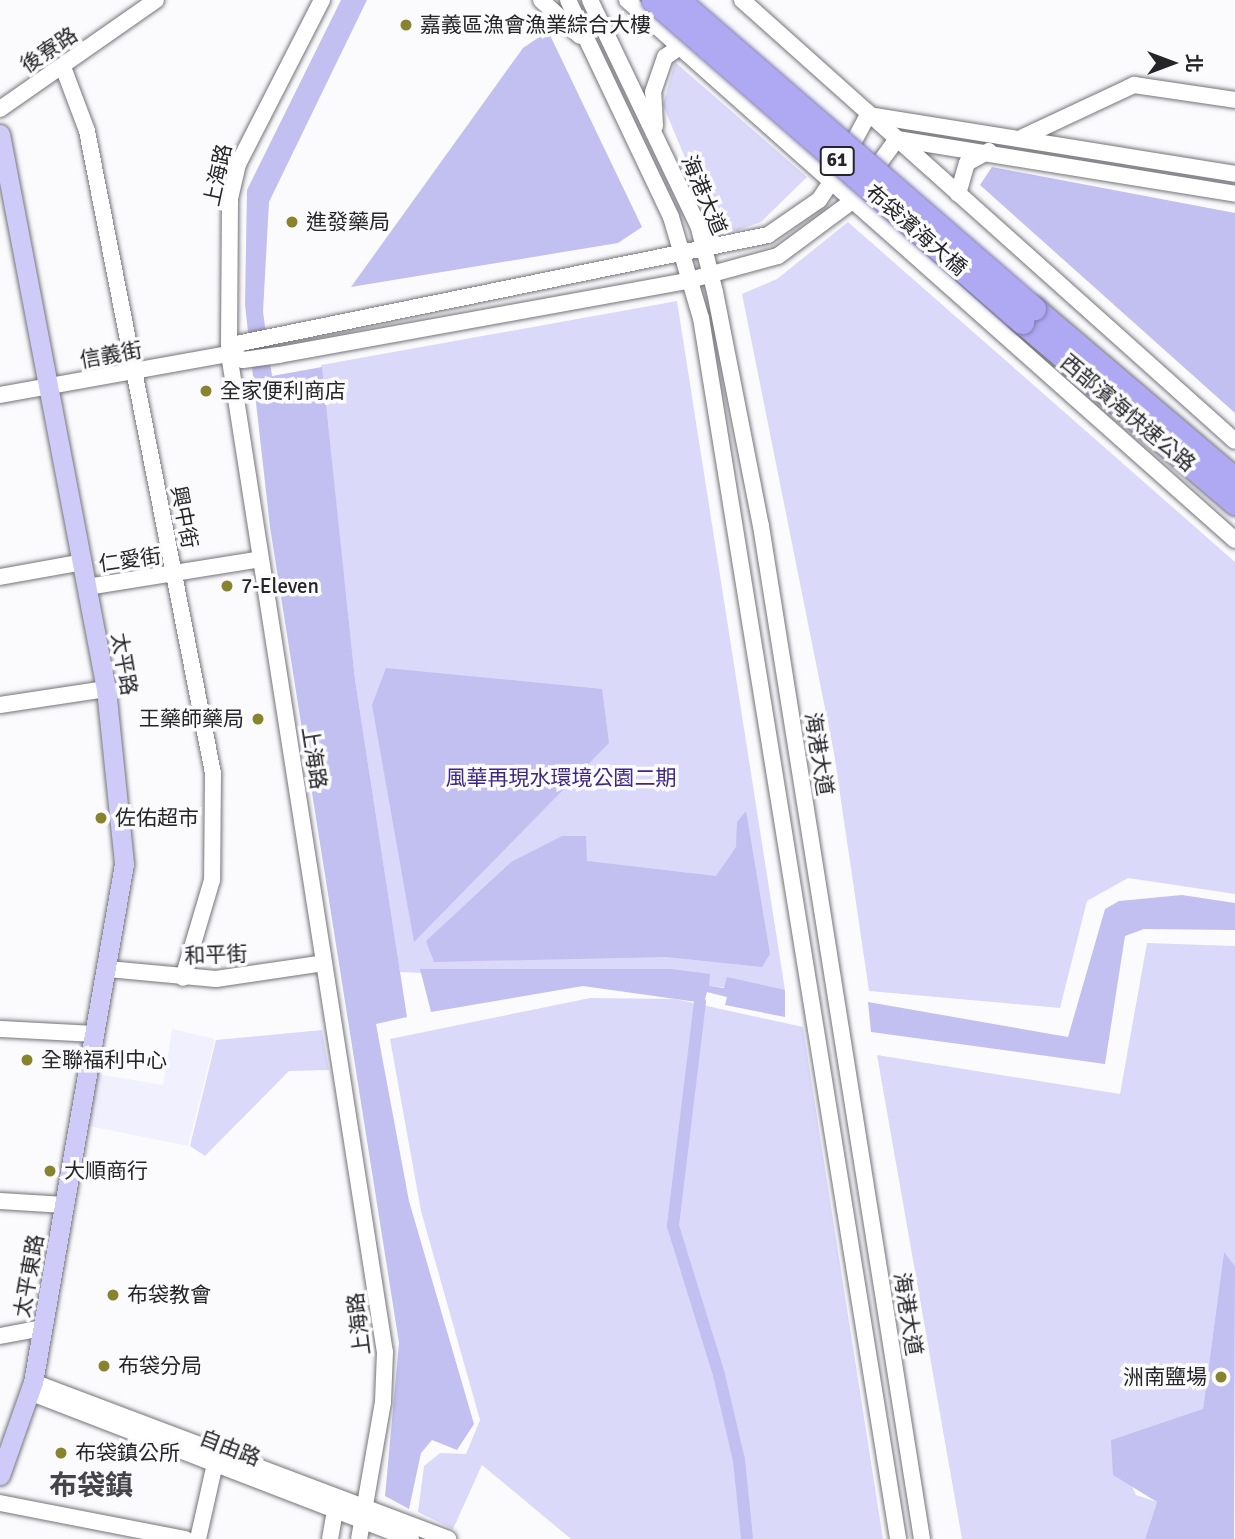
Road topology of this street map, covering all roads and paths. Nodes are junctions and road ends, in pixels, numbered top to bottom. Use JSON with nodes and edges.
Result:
{"nodes":[{"id":1,"x":156,"y":0,"type":"edge"},
{"id":2,"x":322,"y":0,"type":"edge"},
{"id":3,"x":541,"y":0,"type":"edge"},
{"id":4,"x":568,"y":0,"type":"edge"},
{"id":5,"x":590,"y":0,"type":"edge"},
{"id":6,"x":627,"y":0,"type":"edge"},
{"id":7,"x":653,"y":0,"type":"edge"},
{"id":8,"x":678,"y":0,"type":"edge"},
{"id":9,"x":683,"y":0,"type":"edge"},
{"id":10,"x":742,"y":0,"type":"edge"},
{"id":11,"x":590,"y":46,"type":"junction"},
{"id":12,"x":680,"y":47,"type":"junction"},
{"id":13,"x":63,"y":67,"type":"junction"},
{"id":14,"x":706,"y":69,"type":"junction"},
{"id":15,"x":1235,"y":100,"type":"edge"},
{"id":16,"x":0,"y":109,"type":"edge"},
{"id":17,"x":868,"y":115,"type":"junction"},
{"id":18,"x":0,"y":134,"type":"edge"},
{"id":19,"x":656,"y":135,"type":"junction"},
{"id":20,"x":1023,"y":136,"type":"junction"},
{"id":21,"x":897,"y":139,"type":"junction"},
{"id":22,"x":989,"y":151,"type":"junction"},
{"id":23,"x":1235,"y":174,"type":"edge"},
{"id":24,"x":831,"y":183,"type":"junction"},
{"id":25,"x":958,"y":194,"type":"junction"},
{"id":26,"x":1235,"y":194,"type":"edge"},
{"id":27,"x":851,"y":202,"type":"junction"},
{"id":28,"x":705,"y":251,"type":"junction"},
{"id":29,"x":683,"y":256,"type":"junction"},
{"id":30,"x":711,"y":274,"type":"junction"},
{"id":31,"x":690,"y":280,"type":"junction"},
{"id":32,"x":1028,"y":315,"type":"junction"},
{"id":33,"x":236,"y":357,"type":"junction"},
{"id":34,"x":134,"y":372,"type":"junction"},
{"id":35,"x":50,"y":386,"type":"junction"},
{"id":36,"x":0,"y":395,"type":"edge"},
{"id":37,"x":1235,"y":440,"type":"edge"},
{"id":38,"x":1235,"y":479,"type":"edge"},
{"id":39,"x":1235,"y":503,"type":"edge"},
{"id":40,"x":1235,"y":540,"type":"edge"},
{"id":41,"x":261,"y":559,"type":"junction"},
{"id":42,"x":83,"y":562,"type":"junction"},
{"id":43,"x":174,"y":575,"type":"junction"},
{"id":44,"x":0,"y":577,"type":"edge"},
{"id":45,"x":87,"y":587,"type":"junction"},
{"id":46,"x":106,"y":689,"type":"junction"},
{"id":47,"x":0,"y":705,"type":"edge"},
{"id":48,"x":324,"y":963,"type":"junction"},
{"id":49,"x":108,"y":968,"type":"junction"},
{"id":50,"x":183,"y":978,"type":"junction"},
{"id":51,"x":0,"y":1029,"type":"edge"},
{"id":52,"x":96,"y":1034,"type":"junction"},
{"id":53,"x":0,"y":1201,"type":"edge"},
{"id":54,"x":65,"y":1205,"type":"junction"},
{"id":55,"x":43,"y":1328,"type":"junction"},
{"id":56,"x":0,"y":1336,"type":"edge"},
{"id":57,"x":32,"y":1388,"type":"junction"},
{"id":58,"x":216,"y":1459,"type":"junction"},
{"id":59,"x":0,"y":1475,"type":"edge"},
{"id":60,"x":0,"y":1503,"type":"edge"},
{"id":61,"x":336,"y":1504,"type":"junction"},
{"id":62,"x":370,"y":1515,"type":"junction"},
{"id":63,"x":73,"y":1521,"type":"junction"},
{"id":64,"x":412,"y":1534,"type":"edge"},
{"id":65,"x":70,"y":1539,"type":"edge"},
{"id":66,"x":186,"y":1539,"type":"edge"},
{"id":67,"x":198,"y":1539,"type":"edge"},
{"id":68,"x":330,"y":1539,"type":"edge"},
{"id":69,"x":359,"y":1539,"type":"edge"},
{"id":70,"x":448,"y":1539,"type":"edge"},
{"id":71,"x":898,"y":1539,"type":"edge"},
{"id":72,"x":922,"y":1539,"type":"edge"}],
"edges":[{"from":1,"to":13,"type":"street","name":"後寮路"},
{"from":2,"to":33,"type":"street","name":"上海路"},
{"from":3,"to":11,"type":"street"},
{"from":4,"to":11,"type":"street","name":"海港大道"},
{"from":5,"to":19,"type":"street","name":"海港大道"},
{"from":6,"to":12,"type":"street"},
{"from":7,"to":32,"type":"highway","name":"布袋濱海大橋","number":"61","bridge":true},
{"from":8,"to":32,"type":"highway","name":"布袋濱海大橋","number":"61","bridge":true},
{"from":9,"to":14,"type":"street"},
{"from":10,"to":17,"type":"street"},
{"from":11,"to":29,"type":"street","name":"海港大道"},
{"from":12,"to":14,"type":"street"},
{"from":12,"to":19,"type":"street"},
{"from":13,"to":16,"type":"street","name":"後寮路"},
{"from":13,"to":34,"type":"street","name":"興中街"},
{"from":14,"to":24,"type":"street"},
{"from":15,"to":20,"type":"street"},
{"from":17,"to":20,"type":"street"},
{"from":17,"to":21,"type":"street"},
{"from":17,"to":24,"type":"street"},
{"from":18,"to":35,"type":"main road","name":"太平路"},
{"from":19,"to":28,"type":"street","name":"海港大道"},
{"from":20,"to":22,"type":"street"},
{"from":20,"to":23,"type":"street"},
{"from":21,"to":22,"type":"street"},
{"from":21,"to":25,"type":"street"},
{"from":21,"to":27,"type":"street","name":"信義街"},
{"from":22,"to":25,"type":"street"},
{"from":22,"to":26,"type":"street"},
{"from":24,"to":27,"type":"street"},
{"from":24,"to":28,"type":"street"},
{"from":25,"to":37,"type":"street"},
{"from":27,"to":30,"type":"street","name":"信義街"},
{"from":27,"to":40,"type":"street"},
{"from":28,"to":29,"type":"street"},
{"from":28,"to":30,"type":"street","name":"海港大道"},
{"from":29,"to":31,"type":"street","name":"海港大道"},
{"from":29,"to":33,"type":"street"},
{"from":30,"to":31,"type":"street","name":"信義街"},
{"from":30,"to":72,"type":"street","name":"海港大道"},
{"from":31,"to":33,"type":"street","name":"信義街"},
{"from":31,"to":71,"type":"street","name":"海港大道"},
{"from":32,"to":38,"type":"highway","name":"西部濱海快速公路","number":"61"},
{"from":32,"to":39,"type":"highway","name":"西部濱海快速公路","number":"61"},
{"from":33,"to":34,"type":"street","name":"信義街"},
{"from":33,"to":41,"type":"street","name":"上海路"},
{"from":34,"to":35,"type":"street","name":"信義街"},
{"from":34,"to":43,"type":"street","name":"興中街"},
{"from":35,"to":36,"type":"street","name":"信義街"},
{"from":35,"to":42,"type":"main road","name":"太平路"},
{"from":41,"to":43,"type":"street","name":"仁愛街"},
{"from":41,"to":48,"type":"street","name":"上海路"},
{"from":42,"to":44,"type":"street"},
{"from":42,"to":45,"type":"main road","name":"太平路"},
{"from":43,"to":45,"type":"street","name":"仁愛街"},
{"from":43,"to":50,"type":"street","name":"興中街"},
{"from":45,"to":46,"type":"main road","name":"太平路"},
{"from":46,"to":47,"type":"street"},
{"from":46,"to":49,"type":"main road","name":"太平路"},
{"from":48,"to":50,"type":"street","name":"和平街"},
{"from":48,"to":62,"type":"street","name":"上海路"},
{"from":49,"to":50,"type":"street","name":"和平街"},
{"from":49,"to":52,"type":"main road","name":"太平路"},
{"from":51,"to":52,"type":"street"},
{"from":52,"to":54,"type":"main road","name":"太平路"},
{"from":53,"to":54,"type":"street"},
{"from":54,"to":55,"type":"main road","name":"太平東路"},
{"from":55,"to":56,"type":"street"},
{"from":55,"to":57,"type":"main road","name":"太平東路"},
{"from":57,"to":58,"type":"street","name":"自由路"},
{"from":57,"to":59,"type":"main road","name":"太平東路"},
{"from":58,"to":61,"type":"street","name":"自由路"},
{"from":58,"to":67,"type":"street"},
{"from":60,"to":63,"type":"street"},
{"from":61,"to":62,"type":"street","name":"自由路"},
{"from":61,"to":68,"type":"street"},
{"from":62,"to":64,"type":"street","name":"自由路"},
{"from":62,"to":69,"type":"street","name":"上海路"},
{"from":63,"to":65,"type":"street"},
{"from":63,"to":66,"type":"street"},
{"from":64,"to":70,"type":"street"}]}
